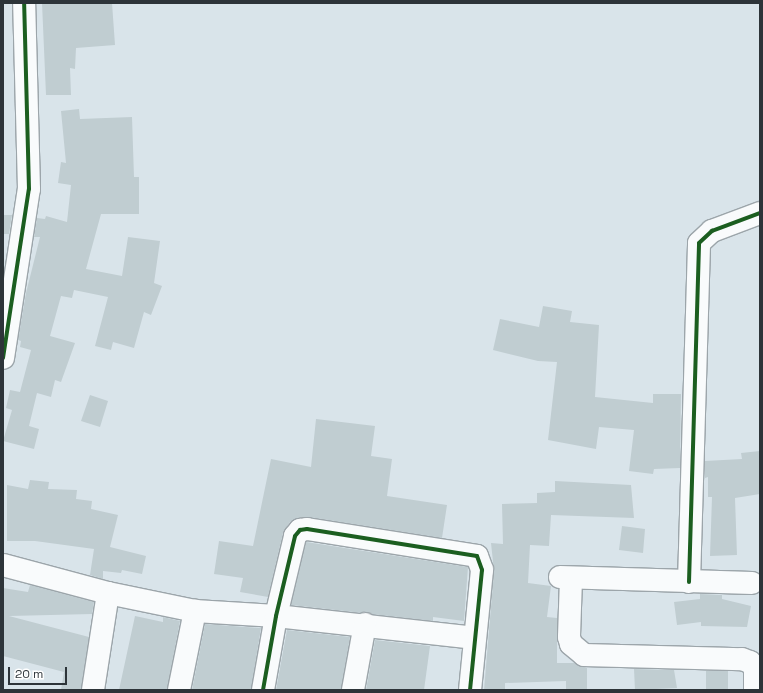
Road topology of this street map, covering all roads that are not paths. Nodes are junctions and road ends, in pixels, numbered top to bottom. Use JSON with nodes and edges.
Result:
{"nodes":[{"id":1,"x":24,"y":3,"type":"edge"},
{"id":2,"x":760,"y":213,"type":"edge"},
{"id":3,"x":3,"y":358,"type":"edge"},
{"id":4,"x":3,"y":565,"type":"edge"},
{"id":5,"x":689,"y":582,"type":"junction"},
{"id":6,"x":752,"y":582,"type":"dead end"},
{"id":7,"x":108,"y":593,"type":"junction"},
{"id":8,"x":195,"y":611,"type":"junction"},
{"id":9,"x":276,"y":616,"type":"junction"},
{"id":10,"x":365,"y":624,"type":"junction"},
{"id":11,"x":474,"y":638,"type":"junction"},
{"id":12,"x":93,"y":690,"type":"edge"},
{"id":13,"x":179,"y":690,"type":"edge"},
{"id":14,"x":264,"y":690,"type":"edge"},
{"id":15,"x":353,"y":690,"type":"edge"},
{"id":16,"x":470,"y":690,"type":"edge"},
{"id":17,"x":755,"y":690,"type":"edge"}],
"edges":[{"from":1,"to":3,"type":"street"},
{"from":2,"to":5,"type":"street"},
{"from":4,"to":7,"type":"street"},
{"from":5,"to":6,"type":"street"},
{"from":5,"to":17,"type":"street"},
{"from":7,"to":8,"type":"street"},
{"from":7,"to":12,"type":"street"},
{"from":8,"to":9,"type":"street"},
{"from":8,"to":13,"type":"street"},
{"from":9,"to":10,"type":"street"},
{"from":9,"to":11,"type":"street"},
{"from":9,"to":14,"type":"street"},
{"from":10,"to":11,"type":"street"},
{"from":10,"to":15,"type":"street"},
{"from":11,"to":16,"type":"street"}]}
